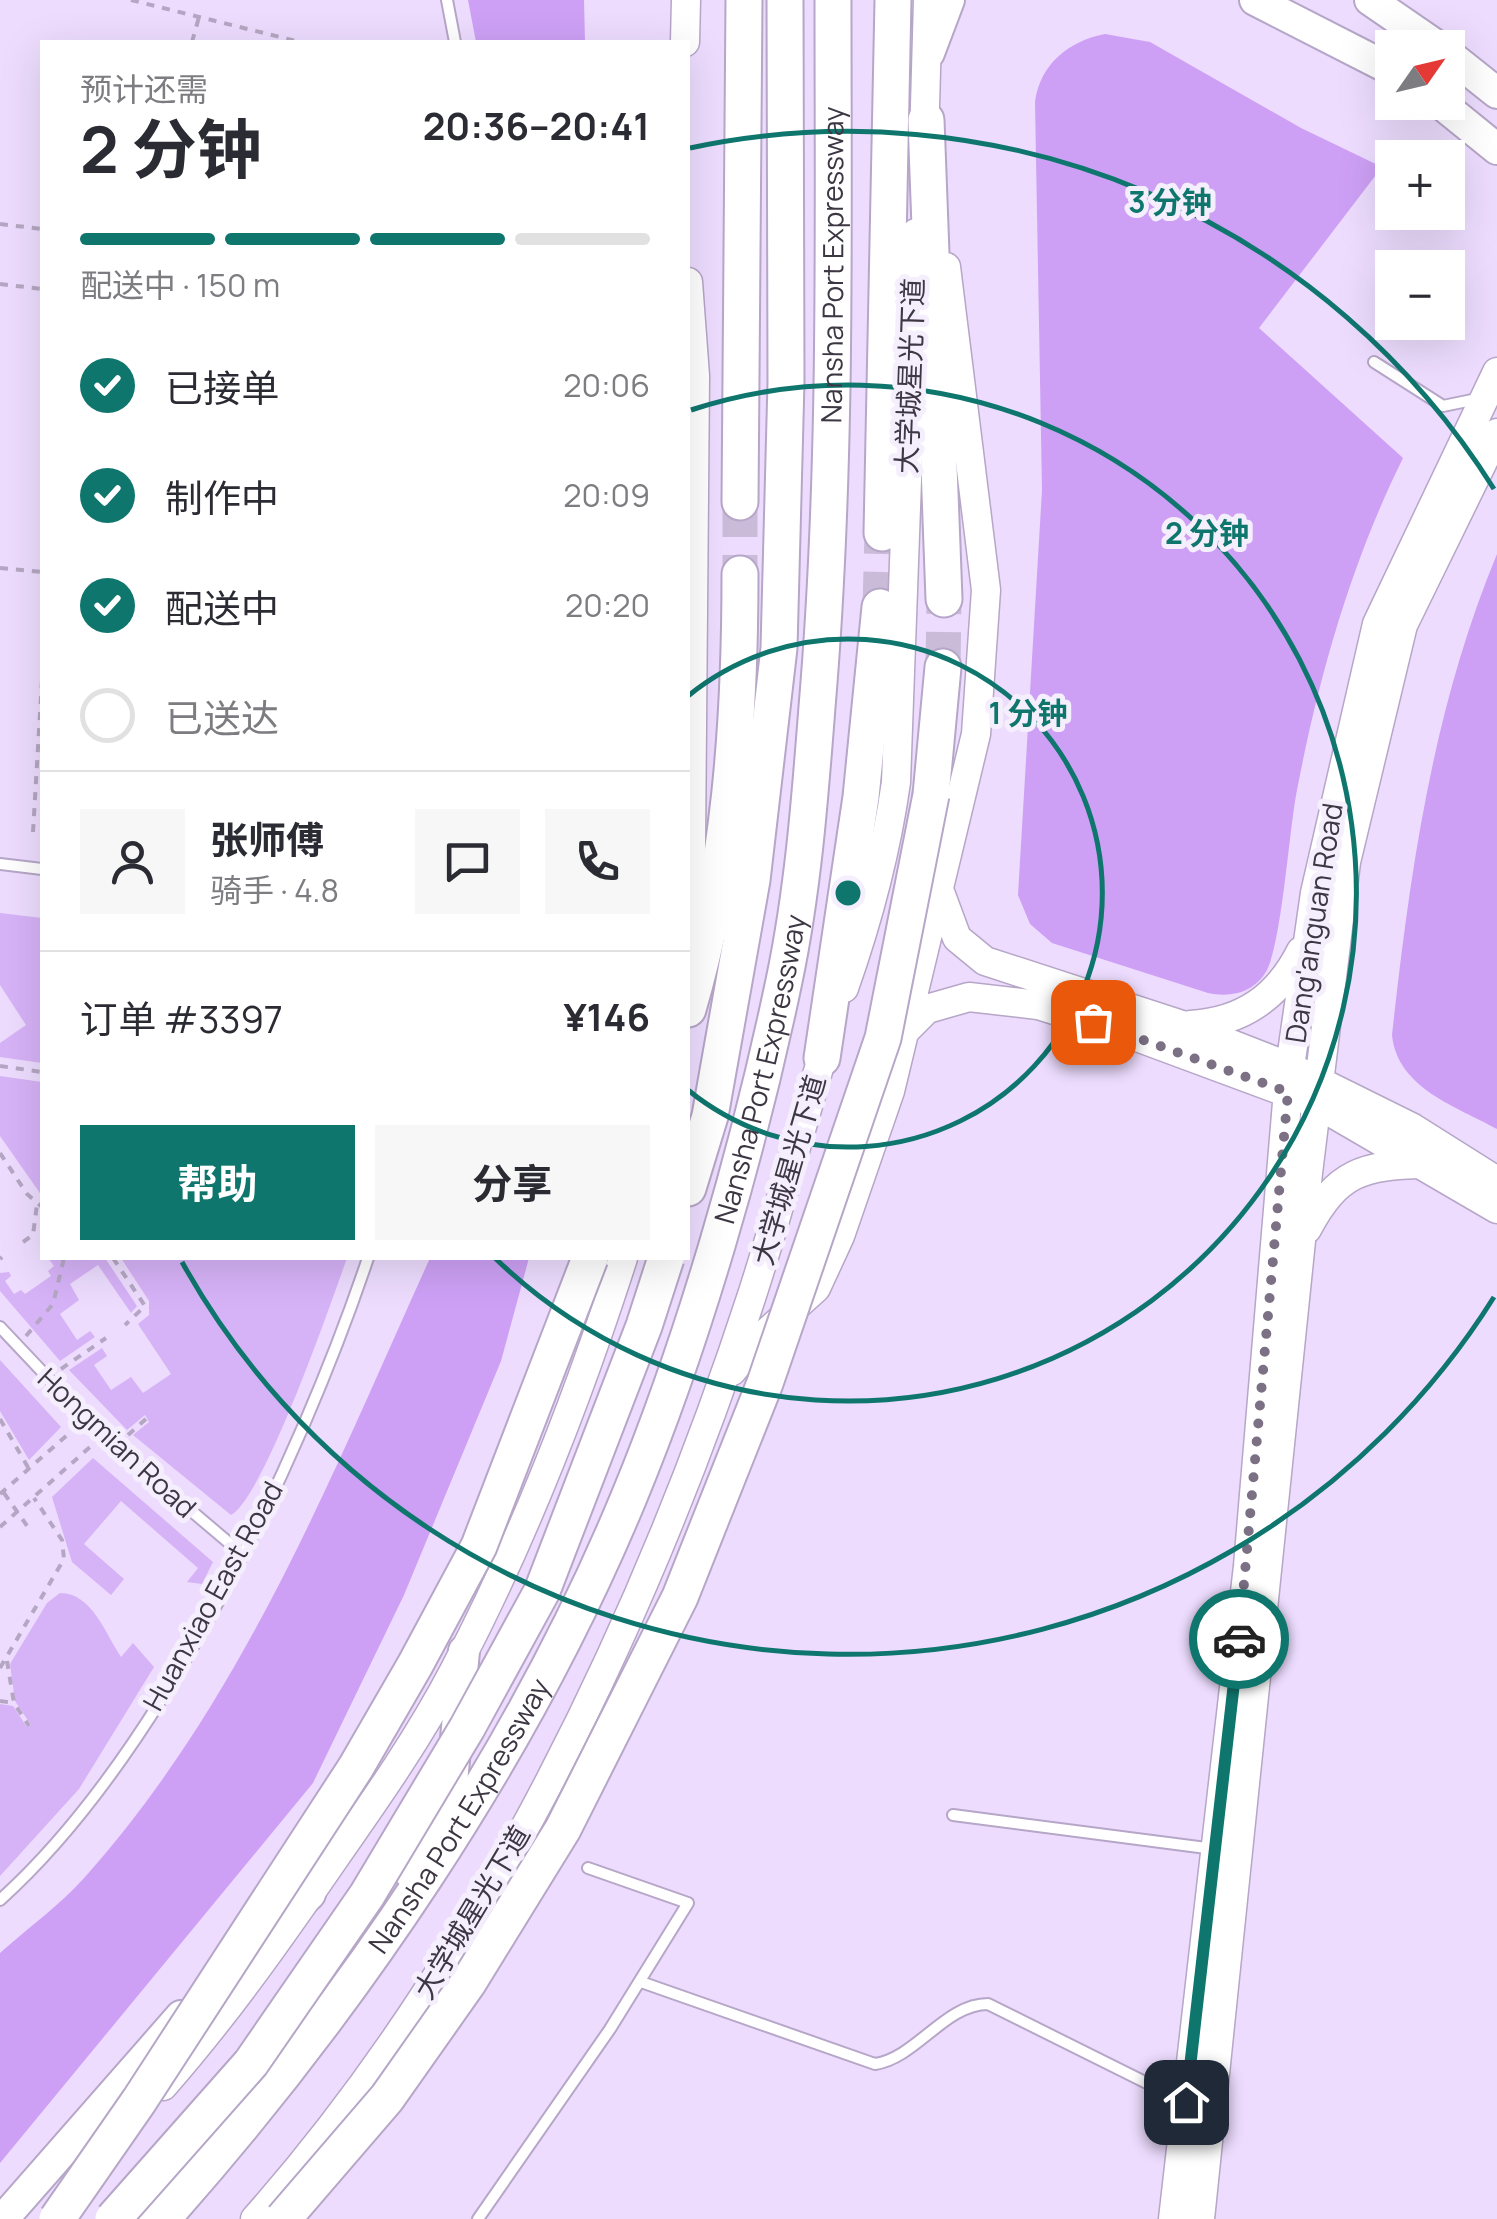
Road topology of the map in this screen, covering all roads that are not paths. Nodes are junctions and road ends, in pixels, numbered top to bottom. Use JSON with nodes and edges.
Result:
{"nodes":[{"id":1,"x":447,"y":0,"type":"edge"},
{"id":2,"x":686,"y":0,"type":"edge"},
{"id":3,"x":744,"y":0,"type":"edge"},
{"id":4,"x":785,"y":0,"type":"edge"},
{"id":5,"x":833,"y":0,"type":"edge"},
{"id":6,"x":894,"y":0,"type":"edge"},
{"id":7,"x":928,"y":0,"type":"edge"},
{"id":8,"x":949,"y":0,"type":"edge"},
{"id":9,"x":1254,"y":0,"type":"edge"},
{"id":10,"x":1370,"y":0,"type":"edge"},
{"id":11,"x":1414,"y":30,"type":"edge"},
{"id":12,"x":456,"y":40,"type":"edge"},
{"id":13,"x":685,"y":40,"type":"edge"},
{"id":14,"x":929,"y":54,"type":"junction"},
{"id":15,"x":1375,"y":61,"type":"edge"},
{"id":16,"x":1465,"y":68,"type":"edge"},
{"id":17,"x":1497,"y":93,"type":"edge"},
{"id":18,"x":926,"y":120,"type":"junction"},
{"id":19,"x":1461,"y":120,"type":"edge"},
{"id":20,"x":1497,"y":149,"type":"edge"},
{"id":21,"x":690,"y":309,"type":"edge"},
{"id":22,"x":1374,"y":362,"type":"dead end"},
{"id":23,"x":1497,"y":372,"type":"edge"},
{"id":24,"x":1483,"y":398,"type":"junction"},
{"id":25,"x":1497,"y":433,"type":"edge"},
{"id":26,"x":740,"y":502,"type":"tunnel mouth"},
{"id":27,"x":882,"y":532,"type":"tunnel mouth"},
{"id":28,"x":740,"y":574,"type":"tunnel mouth"},
{"id":29,"x":944,"y":599,"type":"tunnel mouth"},
{"id":30,"x":880,"y":607,"type":"tunnel mouth"},
{"id":31,"x":943,"y":667,"type":"tunnel mouth"},
{"id":32,"x":690,"y":815,"type":"edge"},
{"id":33,"x":0,"y":864,"type":"edge"},
{"id":34,"x":40,"y":869,"type":"edge"},
{"id":35,"x":940,"y":891,"type":"junction"},
{"id":36,"x":1308,"y":936,"type":"junction"},
{"id":37,"x":690,"y":1002,"type":"edge"},
{"id":38,"x":1182,"y":1025,"type":"junction"},
{"id":39,"x":906,"y":1030,"type":"junction"},
{"id":40,"x":822,"y":1058,"type":"junction"},
{"id":41,"x":1289,"y":1080,"type":"junction"},
{"id":42,"x":1317,"y":1091,"type":"junction"},
{"id":43,"x":1425,"y":1164,"type":"junction"},
{"id":44,"x":1497,"y":1180,"type":"edge"},
{"id":45,"x":690,"y":1181,"type":"edge"},
{"id":46,"x":1497,"y":1209,"type":"edge"},
{"id":47,"x":1301,"y":1239,"type":"junction"},
{"id":48,"x":367,"y":1260,"type":"edge"},
{"id":49,"x":587,"y":1260,"type":"edge"},
{"id":50,"x":589,"y":1260,"type":"edge"},
{"id":51,"x":622,"y":1260,"type":"edge"},
{"id":52,"x":665,"y":1260,"type":"edge"},
{"id":53,"x":604,"y":1315,"type":"junction"},
{"id":54,"x":0,"y":1327,"type":"edge"},
{"id":55,"x":721,"y":1384,"type":"junction"},
{"id":56,"x":241,"y":1553,"type":"junction"},
{"id":57,"x":464,"y":1651,"type":"junction"},
{"id":58,"x":952,"y":1816,"type":"dead end"},
{"id":59,"x":1215,"y":1849,"type":"junction"},
{"id":60,"x":588,"y":1868,"type":"dead end"},
{"id":61,"x":310,"y":1894,"type":"junction"},
{"id":62,"x":0,"y":1900,"type":"edge"},
{"id":63,"x":640,"y":1982,"type":"junction"},
{"id":64,"x":1186,"y":2102,"type":"junction"},
{"id":65,"x":3,"y":2219,"type":"edge"},
{"id":66,"x":40,"y":2219,"type":"edge"},
{"id":67,"x":56,"y":2219,"type":"edge"},
{"id":68,"x":114,"y":2219,"type":"edge"},
{"id":69,"x":136,"y":2219,"type":"edge"},
{"id":70,"x":162,"y":2219,"type":"edge"},
{"id":71,"x":255,"y":2219,"type":"edge"},
{"id":72,"x":284,"y":2219,"type":"edge"},
{"id":73,"x":478,"y":2219,"type":"edge"},
{"id":74,"x":1173,"y":2219,"type":"edge"},
{"id":75,"x":1200,"y":2219,"type":"edge"}],
"edges":[{"from":1,"to":12,"type":"lane"},
{"from":2,"to":13,"type":"main road"},
{"from":3,"to":26,"type":"highway"},
{"from":4,"to":45,"type":"highway","name":"Nansha Port Expressway"},
{"from":5,"to":70,"type":"highway","name":"Nansha Port Expressway"},
{"from":6,"to":27,"type":"highway"},
{"from":7,"to":14,"type":"main road","name":"大学城星光下道"},
{"from":8,"to":14,"type":"main road"},
{"from":9,"to":15,"type":"main road"},
{"from":10,"to":11,"type":"main road"},
{"from":14,"to":18,"type":"main road","name":"大学城星光下道"},
{"from":16,"to":17,"type":"main road"},
{"from":18,"to":29,"type":"highway"},
{"from":18,"to":35,"type":"main road"},
{"from":18,"to":40,"type":"main road","name":"大学城星光下道"},
{"from":19,"to":20,"type":"main road"},
{"from":21,"to":32,"type":"main road"},
{"from":22,"to":24,"type":"lane"},
{"from":23,"to":24,"type":"main road","name":"Dang'anguan Road"},
{"from":24,"to":36,"type":"main road","name":"Dang'anguan Road"},
{"from":25,"to":42,"type":"main road","name":"Dang'anguan Road"},
{"from":28,"to":37,"type":"highway"},
{"from":30,"to":40,"type":"highway"},
{"from":31,"to":72,"type":"highway","bridge":true},
{"from":33,"to":34,"type":"lane"},
{"from":35,"to":38,"type":"main road"},
{"from":35,"to":39,"type":"main road"},
{"from":36,"to":38,"type":"main road"},
{"from":36,"to":41,"type":"main road","name":"Dang'anguan Road"},
{"from":38,"to":41,"type":"main road"},
{"from":39,"to":41,"type":"main road"},
{"from":39,"to":55,"type":"main road"},
{"from":40,"to":55,"type":"main road","name":"大学城星光下道"},
{"from":41,"to":42,"type":"main road"},
{"from":41,"to":59,"type":"main road","name":"Dang'anguan Road"},
{"from":42,"to":43,"type":"main road"},
{"from":42,"to":44,"type":"main road"},
{"from":42,"to":47,"type":"main road","name":"Dang'anguan Road"},
{"from":43,"to":46,"type":"main road"},
{"from":43,"to":47,"type":"main road"},
{"from":47,"to":75,"type":"main road","name":"Dang'anguan Road"},
{"from":48,"to":56,"type":"lane","name":"Huanxiao East Road"},
{"from":49,"to":67,"type":"highway","bridge":true},
{"from":50,"to":53,"type":"main road"},
{"from":51,"to":53,"type":"main road"},
{"from":52,"to":68,"type":"highway","name":"Nansha Port Expressway","bridge":true},
{"from":53,"to":57,"type":"main road"},
{"from":54,"to":56,"type":"lane","name":"Hongmian Road"},
{"from":55,"to":71,"type":"main road","name":"大学城星光下道"},
{"from":56,"to":62,"type":"lane","name":"Huanxiao East Road"},
{"from":57,"to":61,"type":"main road"},
{"from":57,"to":69,"type":"main road"},
{"from":58,"to":59,"type":"lane"},
{"from":59,"to":64,"type":"main road","name":"Dang'anguan Road"},
{"from":60,"to":63,"type":"lane"},
{"from":61,"to":65,"type":"main road"},
{"from":61,"to":66,"type":"main road"},
{"from":63,"to":64,"type":"lane"},
{"from":63,"to":73,"type":"lane"},
{"from":64,"to":74,"type":"main road","name":"Dang'anguan Road"}]}
